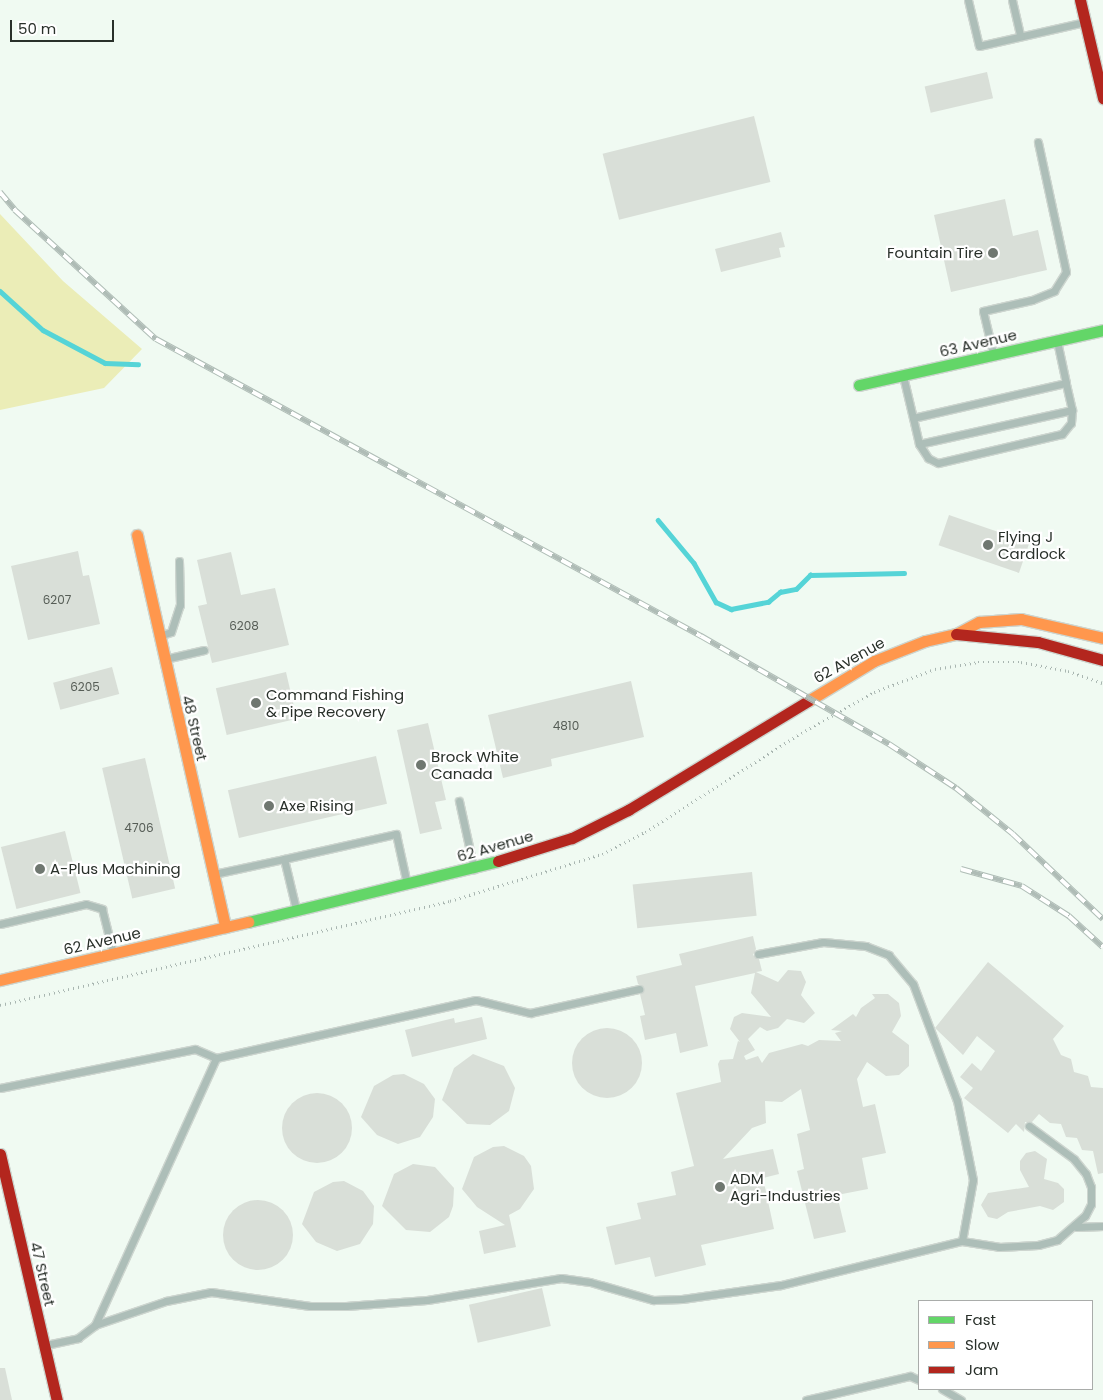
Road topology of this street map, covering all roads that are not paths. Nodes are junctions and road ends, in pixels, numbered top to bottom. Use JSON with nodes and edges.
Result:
{"nodes":[{"id":1,"x":968,"y":0,"type":"edge"},
{"id":2,"x":1012,"y":0,"type":"edge"},
{"id":3,"x":1080,"y":0,"type":"edge"},
{"id":4,"x":1085,"y":22,"type":"junction"},
{"id":5,"x":1020,"y":36,"type":"junction"},
{"id":6,"x":1103,"y":98,"type":"edge"},
{"id":7,"x":1038,"y":142,"type":"dead end"},
{"id":8,"x":1103,"y":330,"type":"edge"},
{"id":9,"x":1057,"y":341,"type":"junction"},
{"id":10,"x":994,"y":355,"type":"junction"},
{"id":11,"x":903,"y":376,"type":"junction"},
{"id":12,"x":1066,"y":383,"type":"junction"},
{"id":13,"x":859,"y":385,"type":"dead end"},
{"id":14,"x":1072,"y":410,"type":"junction"},
{"id":15,"x":913,"y":418,"type":"junction"},
{"id":16,"x":919,"y":444,"type":"junction"},
{"id":17,"x":138,"y":535,"type":"dead end"},
{"id":18,"x":179,"y":561,"type":"dead end"},
{"id":19,"x":956,"y":634,"type":"junction"},
{"id":20,"x":158,"y":636,"type":"junction"},
{"id":21,"x":1103,"y":638,"type":"edge"},
{"id":22,"x":204,"y":650,"type":"dead end"},
{"id":23,"x":163,"y":659,"type":"junction"},
{"id":24,"x":1103,"y":660,"type":"edge"},
{"id":25,"x":459,"y":801,"type":"dead end"},
{"id":26,"x":284,"y":859,"type":"junction"},
{"id":27,"x":474,"y":869,"type":"junction"},
{"id":28,"x":213,"y":875,"type":"junction"},
{"id":29,"x":408,"y":885,"type":"junction"},
{"id":30,"x":297,"y":910,"type":"junction"},
{"id":31,"x":0,"y":924,"type":"edge"},
{"id":32,"x":225,"y":927,"type":"junction"},
{"id":33,"x":113,"y":953,"type":"junction"},
{"id":34,"x":758,"y":954,"type":"dead end"},
{"id":35,"x":0,"y":980,"type":"edge"},
{"id":36,"x":639,"y":989,"type":"dead end"},
{"id":37,"x":216,"y":1058,"type":"junction"},
{"id":38,"x":0,"y":1088,"type":"edge"},
{"id":39,"x":1029,"y":1126,"type":"dead end"},
{"id":40,"x":0,"y":1154,"type":"edge"},
{"id":41,"x":1103,"y":1226,"type":"edge"},
{"id":42,"x":1076,"y":1227,"type":"junction"},
{"id":43,"x":962,"y":1241,"type":"junction"},
{"id":44,"x":95,"y":1325,"type":"junction"},
{"id":45,"x":45,"y":1346,"type":"junction"},
{"id":46,"x":918,"y":1380,"type":"edge"},
{"id":47,"x":944,"y":1390,"type":"edge"},
{"id":48,"x":57,"y":1400,"type":"edge"},
{"id":49,"x":806,"y":1400,"type":"edge"},
{"id":50,"x":960,"y":1400,"type":"edge"}],
"edges":[{"from":1,"to":5,"type":"lane"},
{"from":2,"to":5,"type":"lane"},
{"from":3,"to":4,"type":"main road"},
{"from":4,"to":5,"type":"lane"},
{"from":4,"to":6,"type":"main road"},
{"from":7,"to":10,"type":"lane"},
{"from":8,"to":9,"type":"main road","name":"63 Avenue"},
{"from":9,"to":10,"type":"main road","name":"63 Avenue"},
{"from":9,"to":12,"type":"lane"},
{"from":10,"to":11,"type":"main road","name":"63 Avenue"},
{"from":11,"to":13,"type":"main road","name":"63 Avenue"},
{"from":11,"to":15,"type":"lane"},
{"from":12,"to":14,"type":"lane"},
{"from":12,"to":15,"type":"lane"},
{"from":14,"to":16,"type":"lane"},
{"from":14,"to":16,"type":"lane"},
{"from":15,"to":16,"type":"lane"},
{"from":17,"to":20,"type":"main road","name":"48 Street"},
{"from":18,"to":20,"type":"lane"},
{"from":19,"to":21,"type":"main road","name":"62 Avenue"},
{"from":19,"to":24,"type":"main road","name":"62 Avenue"},
{"from":19,"to":27,"type":"main road","name":"62 Avenue"},
{"from":20,"to":23,"type":"main road","name":"48 Street"},
{"from":22,"to":23,"type":"lane"},
{"from":23,"to":28,"type":"main road","name":"48 Street"},
{"from":25,"to":27,"type":"lane"},
{"from":26,"to":28,"type":"lane"},
{"from":26,"to":29,"type":"lane"},
{"from":26,"to":30,"type":"lane"},
{"from":27,"to":29,"type":"main road","name":"62 Avenue"},
{"from":28,"to":32,"type":"main road","name":"48 Street"},
{"from":29,"to":30,"type":"main road","name":"62 Avenue"},
{"from":30,"to":32,"type":"main road","name":"62 Avenue"},
{"from":31,"to":33,"type":"lane"},
{"from":32,"to":33,"type":"main road","name":"62 Avenue"},
{"from":33,"to":35,"type":"main road","name":"62 Avenue"},
{"from":34,"to":43,"type":"lane"},
{"from":36,"to":37,"type":"lane"},
{"from":37,"to":38,"type":"lane"},
{"from":37,"to":44,"type":"lane"},
{"from":39,"to":42,"type":"lane"},
{"from":40,"to":45,"type":"main road","name":"47 Street"},
{"from":41,"to":42,"type":"lane"},
{"from":42,"to":43,"type":"lane"},
{"from":43,"to":44,"type":"lane"},
{"from":44,"to":45,"type":"lane"},
{"from":45,"to":48,"type":"main road","name":"47 Street"},
{"from":46,"to":49,"type":"lane"},
{"from":47,"to":50,"type":"lane"}]}
